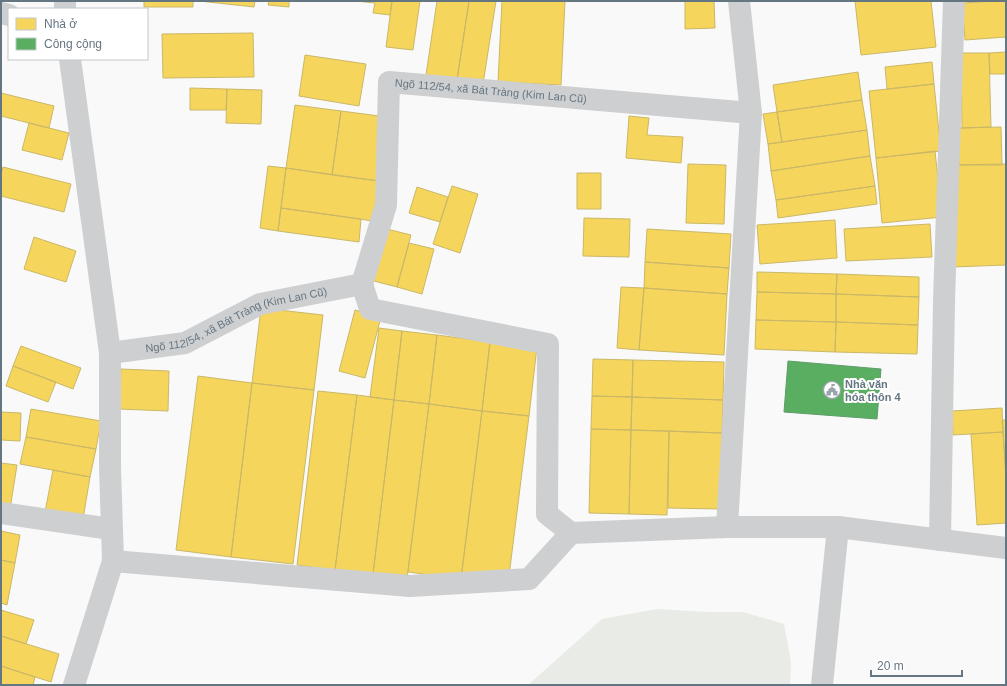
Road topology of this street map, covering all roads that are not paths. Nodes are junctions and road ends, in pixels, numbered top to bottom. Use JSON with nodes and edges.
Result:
{"nodes":[{"id":1,"x":954,"y":1,"type":"edge"},
{"id":2,"x":743,"y":2,"type":"edge"},
{"id":3,"x":70,"y":60,"type":"edge"},
{"id":4,"x":751,"y":113,"type":"junction"},
{"id":5,"x":362,"y":284,"type":"junction"},
{"id":6,"x":110,"y":353,"type":"junction"},
{"id":7,"x":1,"y":513,"type":"edge"},
{"id":8,"x":728,"y":527,"type":"junction"},
{"id":9,"x":838,"y":527,"type":"junction"},
{"id":10,"x":111,"y":529,"type":"junction"},
{"id":11,"x":571,"y":533,"type":"junction"},
{"id":12,"x":940,"y":540,"type":"junction"},
{"id":13,"x":1006,"y":548,"type":"edge"},
{"id":14,"x":113,"y":561,"type":"junction"},
{"id":15,"x":74,"y":685,"type":"edge"},
{"id":16,"x":822,"y":685,"type":"edge"}],
"edges":[{"from":1,"to":12,"type":"street"},
{"from":2,"to":4,"type":"street"},
{"from":3,"to":6,"type":"street"},
{"from":4,"to":5,"type":"street","name":"Ngõ 112/54, xã Bát Tràng (Kim Lan Cũ)"},
{"from":4,"to":8,"type":"street"},
{"from":5,"to":6,"type":"street","name":"Ngõ 112/54, xã Bát Tràng (Kim Lan Cũ)"},
{"from":5,"to":11,"type":"street"},
{"from":6,"to":10,"type":"street"},
{"from":7,"to":10,"type":"street"},
{"from":8,"to":9,"type":"street"},
{"from":8,"to":11,"type":"street"},
{"from":9,"to":12,"type":"street"},
{"from":9,"to":16,"type":"street"},
{"from":10,"to":14,"type":"street"},
{"from":11,"to":14,"type":"street"},
{"from":12,"to":13,"type":"street"},
{"from":14,"to":15,"type":"street"}]}
